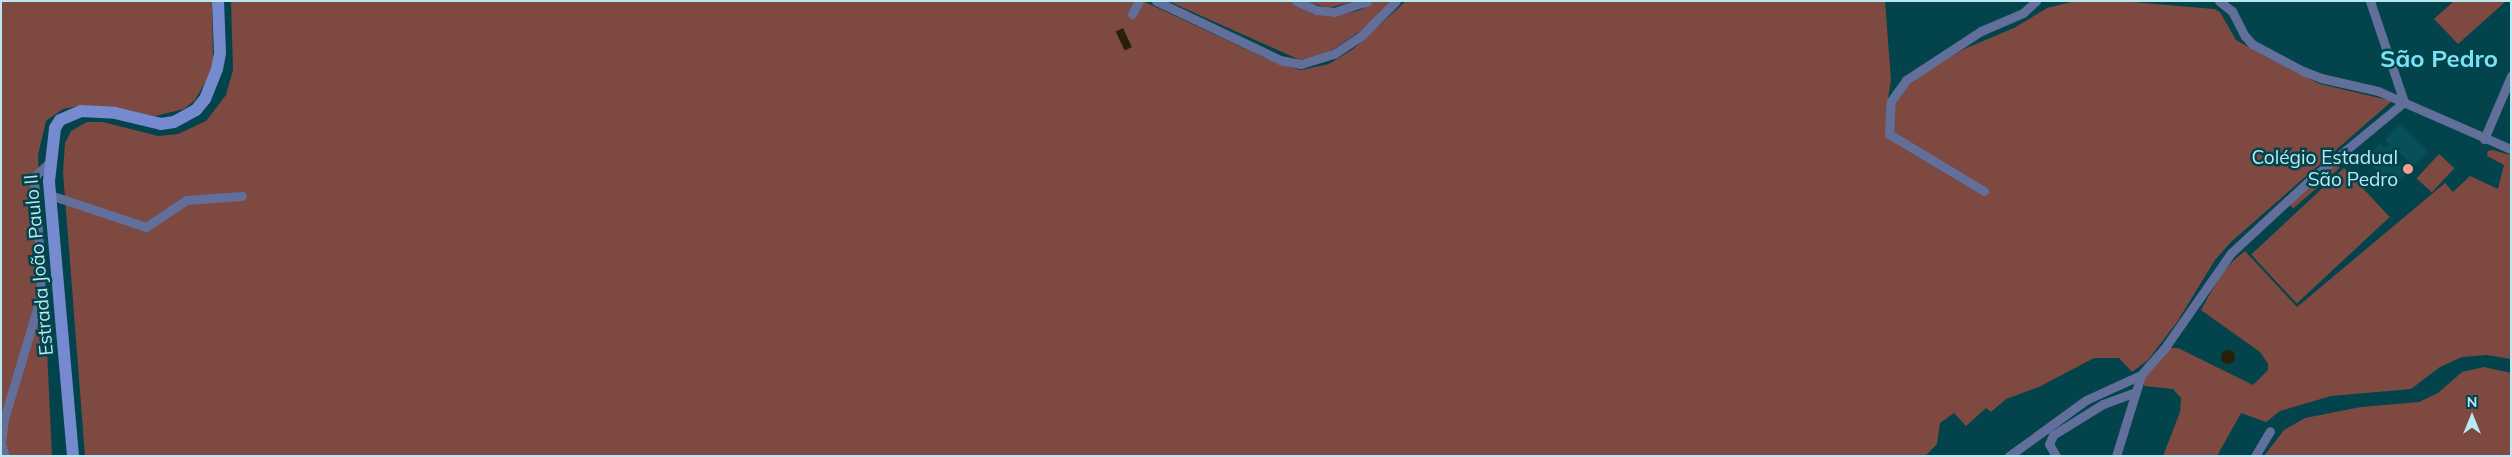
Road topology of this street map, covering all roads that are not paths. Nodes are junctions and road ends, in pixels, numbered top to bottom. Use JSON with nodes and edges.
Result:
{"nodes":[{"id":1,"x":218,"y":1,"type":"edge"},
{"id":2,"x":1139,"y":1,"type":"edge"},
{"id":3,"x":1156,"y":1,"type":"edge"},
{"id":4,"x":1296,"y":1,"type":"edge"},
{"id":5,"x":1367,"y":1,"type":"edge"},
{"id":6,"x":1396,"y":1,"type":"edge"},
{"id":7,"x":2036,"y":1,"type":"edge"},
{"id":8,"x":2219,"y":1,"type":"edge"},
{"id":9,"x":2370,"y":1,"type":"edge"},
{"id":10,"x":1132,"y":14,"type":"dead end"},
{"id":11,"x":2511,"y":76,"type":"edge"},
{"id":12,"x":2404,"y":102,"type":"junction"},
{"id":13,"x":2484,"y":139,"type":"junction"},
{"id":14,"x":2511,"y":149,"type":"edge"},
{"id":15,"x":49,"y":163,"type":"junction"},
{"id":16,"x":1984,"y":191,"type":"dead end"},
{"id":17,"x":50,"y":195,"type":"junction"},
{"id":18,"x":242,"y":196,"type":"dead end"},
{"id":19,"x":2141,"y":375,"type":"junction"},
{"id":20,"x":2136,"y":392,"type":"junction"},
{"id":21,"x":2270,"y":431,"type":"dead end"},
{"id":22,"x":1,"y":444,"type":"edge"},
{"id":23,"x":5,"y":456,"type":"edge"},
{"id":24,"x":73,"y":456,"type":"edge"},
{"id":25,"x":2009,"y":456,"type":"edge"},
{"id":26,"x":2056,"y":456,"type":"edge"},
{"id":27,"x":2116,"y":456,"type":"edge"},
{"id":28,"x":2255,"y":456,"type":"edge"}],
"edges":[{"from":1,"to":15,"type":"street","name":"Estrada João Paulo II"},
{"from":2,"to":10,"type":"street"},
{"from":3,"to":6,"type":"street"},
{"from":4,"to":5,"type":"street"},
{"from":7,"to":16,"type":"street"},
{"from":8,"to":12,"type":"street"},
{"from":9,"to":12,"type":"street"},
{"from":11,"to":13,"type":"street"},
{"from":12,"to":13,"type":"street"},
{"from":12,"to":19,"type":"street"},
{"from":13,"to":14,"type":"street"},
{"from":15,"to":17,"type":"street","name":"Estrada João Paulo II"},
{"from":15,"to":22,"type":"street"},
{"from":17,"to":18,"type":"street"},
{"from":17,"to":24,"type":"street","name":"Estrada João Paulo II"},
{"from":19,"to":20,"type":"street"},
{"from":19,"to":25,"type":"street"},
{"from":20,"to":26,"type":"street"},
{"from":20,"to":27,"type":"street"},
{"from":21,"to":28,"type":"street"},
{"from":22,"to":23,"type":"street"}]}
